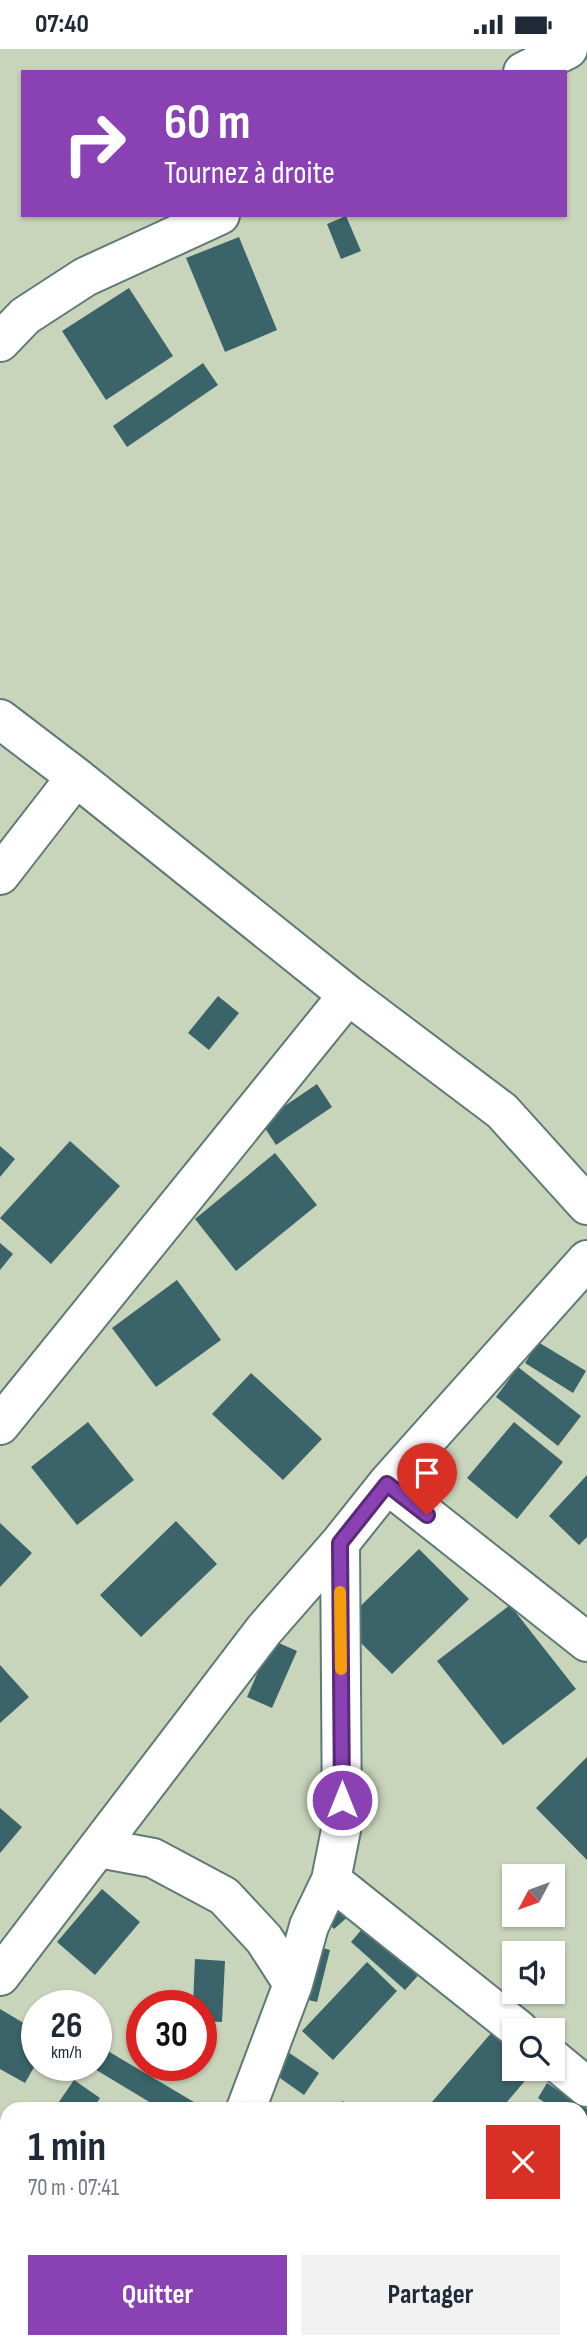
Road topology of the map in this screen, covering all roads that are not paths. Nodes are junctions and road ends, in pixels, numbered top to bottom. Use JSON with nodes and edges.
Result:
{"nodes":[{"id":1,"x":568,"y":49,"type":"edge"},
{"id":2,"x":527,"y":70,"type":"edge"},
{"id":3,"x":216,"y":217,"type":"edge"},
{"id":4,"x":0,"y":342,"type":"edge"},
{"id":5,"x":0,"y":719,"type":"edge"},
{"id":6,"x":76,"y":776,"type":"junction"},
{"id":7,"x":0,"y":875,"type":"edge"},
{"id":8,"x":348,"y":995,"type":"junction"},
{"id":9,"x":587,"y":1205,"type":"edge"},
{"id":10,"x":587,"y":1260,"type":"edge"},
{"id":11,"x":0,"y":1425,"type":"edge"},
{"id":12,"x":387,"y":1484,"type":"junction"},
{"id":13,"x":340,"y":1543,"type":"junction"},
{"id":14,"x":587,"y":1642,"type":"edge"},
{"id":15,"x":99,"y":1848,"type":"junction"},
{"id":16,"x":331,"y":1880,"type":"junction"},
{"id":17,"x":0,"y":1976,"type":"edge"},
{"id":18,"x":293,"y":1984,"type":"junction"},
{"id":19,"x":504,"y":2018,"type":"edge"},
{"id":20,"x":565,"y":2069,"type":"edge"},
{"id":21,"x":587,"y":2087,"type":"edge"},
{"id":22,"x":249,"y":2102,"type":"edge"}],
"edges":[{"from":1,"to":2,"type":"street"},
{"from":3,"to":4,"type":"street"},
{"from":5,"to":6,"type":"street"},
{"from":6,"to":7,"type":"street"},
{"from":6,"to":8,"type":"street"},
{"from":8,"to":9,"type":"street"},
{"from":8,"to":11,"type":"street"},
{"from":10,"to":12,"type":"street"},
{"from":12,"to":13,"type":"street"},
{"from":12,"to":14,"type":"street"},
{"from":13,"to":15,"type":"street"},
{"from":13,"to":16,"type":"street"},
{"from":15,"to":17,"type":"street"},
{"from":15,"to":18,"type":"street"},
{"from":16,"to":18,"type":"street"},
{"from":16,"to":19,"type":"street"},
{"from":18,"to":22,"type":"street"},
{"from":20,"to":21,"type":"street"}]}
